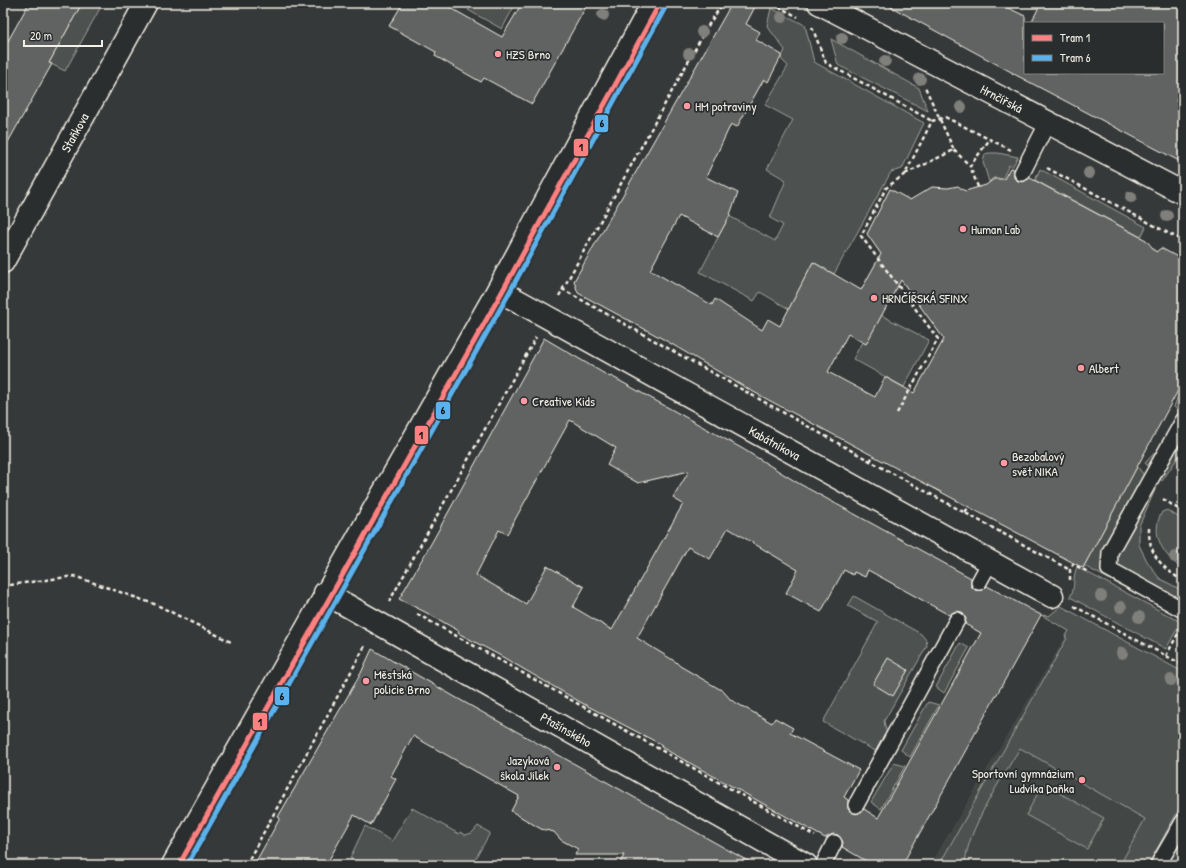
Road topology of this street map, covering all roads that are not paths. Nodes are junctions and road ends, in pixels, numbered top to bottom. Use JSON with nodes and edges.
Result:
{"nodes":[{"id":1,"x":146,"y":3,"type":"edge"},
{"id":2,"x":653,"y":3,"type":"edge"},
{"id":3,"x":819,"y":3,"type":"edge"},
{"id":4,"x":1048,"y":122,"type":"junction"},
{"id":5,"x":1022,"y":173,"type":"dead end"},
{"id":6,"x":1183,"y":193,"type":"edge"},
{"id":7,"x":3,"y":262,"type":"edge"},
{"id":8,"x":498,"y":290,"type":"junction"},
{"id":9,"x":1183,"y":421,"type":"edge"},
{"id":10,"x":990,"y":562,"type":"junction"},
{"id":11,"x":979,"y":582,"type":"dead end"},
{"id":12,"x":325,"y":593,"type":"junction"},
{"id":13,"x":1061,"y":600,"type":"road end"},
{"id":14,"x":1183,"y":610,"type":"edge"},
{"id":15,"x":957,"y":620,"type":"dead end"},
{"id":16,"x":856,"y":805,"type":"dead end"},
{"id":17,"x":1183,"y":822,"type":"edge"},
{"id":18,"x":828,"y":841,"type":"road end"},
{"id":19,"x":173,"y":865,"type":"edge"},
{"id":20,"x":806,"y":865,"type":"edge"},
{"id":21,"x":822,"y":865,"type":"edge"},
{"id":22,"x":1158,"y":865,"type":"edge"}],
"edges":[{"from":1,"to":7,"type":"street","name":"Staňkova"},
{"from":2,"to":8,"type":"street"},
{"from":3,"to":4,"type":"street","name":"Hrnčířská"},
{"from":4,"to":5,"type":"lane"},
{"from":4,"to":6,"type":"street","name":"Hrnčířská"},
{"from":8,"to":10,"type":"street","name":"Kabátníkova"},
{"from":8,"to":12,"type":"street"},
{"from":9,"to":14,"type":"lane"},
{"from":10,"to":11,"type":"lane"},
{"from":10,"to":13,"type":"street","name":"Kabátníkova"},
{"from":12,"to":19,"type":"street"},
{"from":12,"to":20,"type":"street","name":"Ptašínského"},
{"from":15,"to":16,"type":"lane"},
{"from":17,"to":22,"type":"lane"},
{"from":18,"to":21,"type":"lane"}]}
